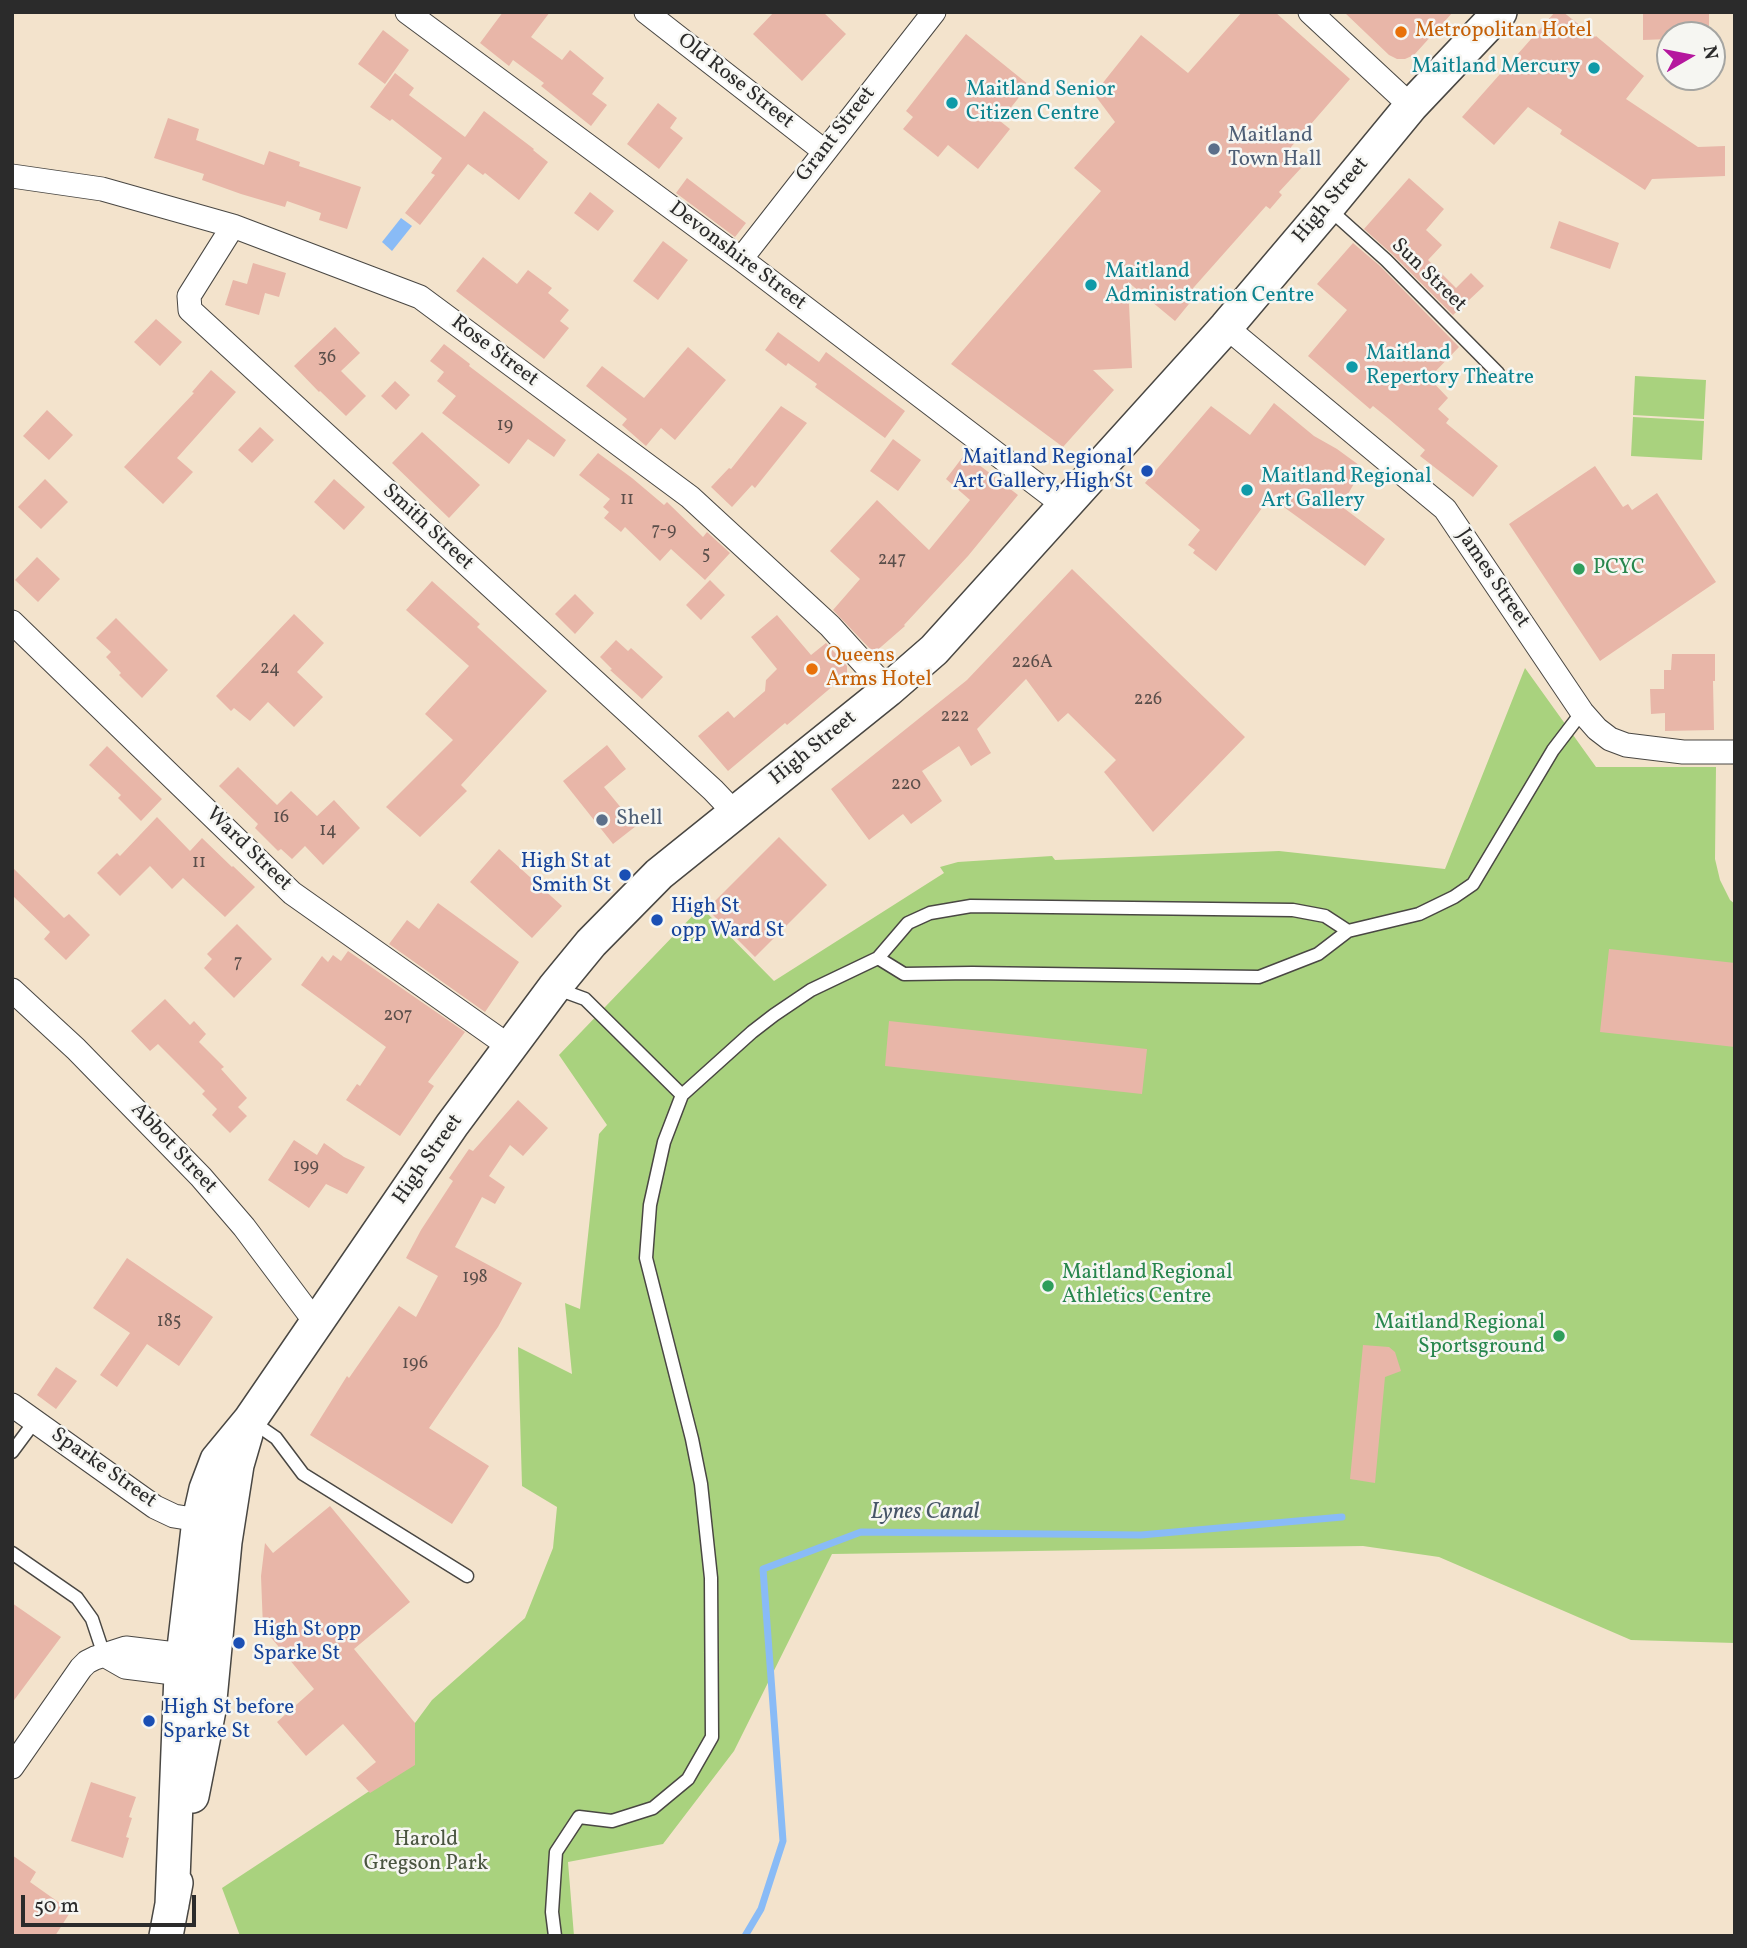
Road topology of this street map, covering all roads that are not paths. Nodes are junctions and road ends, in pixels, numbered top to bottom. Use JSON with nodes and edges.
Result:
{"nodes":[{"id":1,"x":407,"y":12,"type":"edge"},
{"id":2,"x":646,"y":12,"type":"edge"},
{"id":3,"x":934,"y":12,"type":"edge"},
{"id":4,"x":1310,"y":12,"type":"edge"},
{"id":5,"x":1500,"y":12,"type":"edge"},
{"id":6,"x":1410,"y":106,"type":"junction"},
{"id":7,"x":824,"y":151,"type":"junction"},
{"id":8,"x":12,"y":176,"type":"edge"},
{"id":9,"x":1327,"y":208,"type":"junction"},
{"id":10,"x":233,"y":226,"type":"junction"},
{"id":11,"x":741,"y":259,"type":"junction"},
{"id":12,"x":1226,"y":327,"type":"junction"},
{"id":13,"x":1499,"y":373,"type":"dead end"},
{"id":14,"x":1065,"y":506,"type":"junction"},
{"id":15,"x":12,"y":622,"type":"edge"},
{"id":16,"x":888,"y":690,"type":"junction"},
{"id":17,"x":1582,"y":712,"type":"junction"},
{"id":18,"x":1735,"y":752,"type":"edge"},
{"id":19,"x":734,"y":812,"type":"junction"},
{"id":20,"x":1348,"y":931,"type":"junction"},
{"id":21,"x":878,"y":958,"type":"junction"},
{"id":22,"x":554,"y":988,"type":"junction"},
{"id":23,"x":12,"y":989,"type":"edge"},
{"id":24,"x":510,"y":1047,"type":"junction"},
{"id":25,"x":682,"y":1095,"type":"junction"},
{"id":26,"x":316,"y":1323,"type":"junction"},
{"id":27,"x":12,"y":1405,"type":"edge"},
{"id":28,"x":250,"y":1420,"type":"junction"},
{"id":29,"x":35,"y":1421,"type":"junction"},
{"id":30,"x":12,"y":1452,"type":"edge"},
{"id":31,"x":199,"y":1520,"type":"junction"},
{"id":32,"x":225,"y":1542,"type":"junction"},
{"id":33,"x":12,"y":1553,"type":"edge"},
{"id":34,"x":467,"y":1576,"type":"dead end"},
{"id":35,"x":104,"y":1655,"type":"junction"},
{"id":36,"x":187,"y":1665,"type":"junction"},
{"id":37,"x":12,"y":1767,"type":"edge"},
{"id":38,"x":195,"y":1779,"type":"junction"},
{"id":39,"x":169,"y":1920,"type":"edge"},
{"id":40,"x":555,"y":1936,"type":"edge"}],
"edges":[{"from":1,"to":11,"type":"street","name":"Devonshire Street"},
{"from":2,"to":7,"type":"street","name":"Old Rose Street"},
{"from":3,"to":7,"type":"street","name":"Grant Street"},
{"from":4,"to":6,"type":"street"},
{"from":5,"to":6,"type":"main road","name":"High Street"},
{"from":6,"to":9,"type":"main road","name":"High Street"},
{"from":7,"to":11,"type":"street","name":"Grant Street"},
{"from":8,"to":10,"type":"street","name":"Rose Street"},
{"from":9,"to":12,"type":"main road","name":"High Street"},
{"from":9,"to":13,"type":"lane","name":"Sun Street"},
{"from":10,"to":16,"type":"street","name":"Rose Street"},
{"from":10,"to":19,"type":"street","name":"Smith Street"},
{"from":11,"to":14,"type":"street","name":"Devonshire Street"},
{"from":12,"to":14,"type":"main road","name":"High Street"},
{"from":12,"to":17,"type":"street","name":"James Street"},
{"from":14,"to":16,"type":"main road","name":"High Street"},
{"from":15,"to":24,"type":"street","name":"Ward Street"},
{"from":16,"to":19,"type":"main road","name":"High Street"},
{"from":17,"to":18,"type":"street","name":"James Street"},
{"from":17,"to":20,"type":"lane"},
{"from":19,"to":22,"type":"main road","name":"High Street"},
{"from":20,"to":21,"type":"lane"},
{"from":20,"to":21,"type":"lane"},
{"from":21,"to":25,"type":"lane"},
{"from":22,"to":24,"type":"main road","name":"High Street"},
{"from":22,"to":25,"type":"lane"},
{"from":23,"to":26,"type":"street","name":"Abbot Street"},
{"from":24,"to":26,"type":"main road","name":"High Street"},
{"from":25,"to":40,"type":"lane"},
{"from":26,"to":28,"type":"main road","name":"High Street"},
{"from":27,"to":29,"type":"street","name":"Sparke Street"},
{"from":28,"to":31,"type":"main road","name":"High Street"},
{"from":28,"to":32,"type":"main road","name":"High Street"},
{"from":28,"to":34,"type":"lane"},
{"from":29,"to":30,"type":"lane"},
{"from":29,"to":31,"type":"street","name":"Sparke Street"},
{"from":31,"to":36,"type":"main road","name":"High Street"},
{"from":32,"to":36,"type":"main road"},
{"from":32,"to":38,"type":"main road","name":"High Street"},
{"from":33,"to":35,"type":"lane"},
{"from":35,"to":36,"type":"street"},
{"from":35,"to":37,"type":"street"},
{"from":36,"to":38,"type":"main road"},
{"from":36,"to":39,"type":"main road","name":"High Street"},
{"from":38,"to":39,"type":"main road","name":"High Street"}]}
